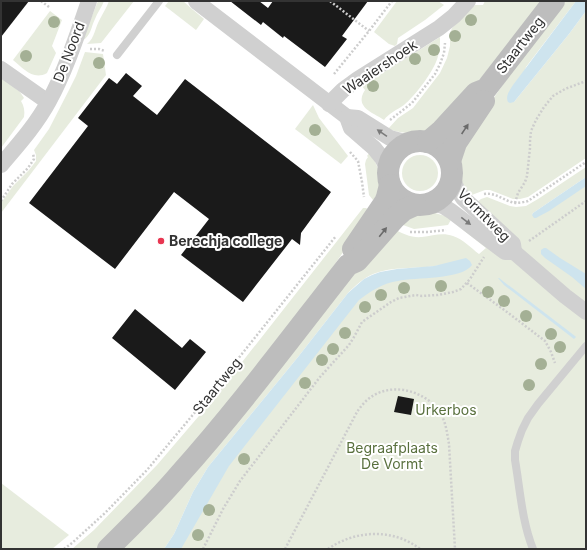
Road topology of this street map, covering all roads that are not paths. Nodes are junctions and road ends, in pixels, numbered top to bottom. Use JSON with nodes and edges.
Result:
{"nodes":[{"id":1,"x":89,"y":1,"type":"edge"},
{"id":2,"x":159,"y":1,"type":"edge"},
{"id":3,"x":196,"y":1,"type":"edge"},
{"id":4,"x":468,"y":1,"type":"edge"},
{"id":5,"x":554,"y":1,"type":"edge"},
{"id":6,"x":117,"y":55,"type":"dead end"},
{"id":7,"x":1,"y":68,"type":"edge"},
{"id":8,"x":486,"y":89,"type":"junction"},
{"id":9,"x":48,"y":102,"type":"junction"},
{"id":10,"x":329,"y":104,"type":"junction"},
{"id":11,"x":349,"y":122,"type":"junction"},
{"id":12,"x":418,"y":142,"type":"junction"},
{"id":13,"x":1,"y":166,"type":"edge"},
{"id":14,"x":451,"y":170,"type":"junction"},
{"id":15,"x":389,"y":177,"type":"junction"},
{"id":16,"x":423,"y":204,"type":"junction"},
{"id":17,"x":514,"y":252,"type":"junction"},
{"id":18,"x":348,"y":265,"type":"junction"},
{"id":19,"x":586,"y":312,"type":"edge"},
{"id":20,"x":586,"y":346,"type":"edge"},
{"id":21,"x":108,"y":549,"type":"edge"},
{"id":22,"x":532,"y":549,"type":"edge"}],
"edges":[{"from":1,"to":9,"type":"street","name":"De Noord"},
{"from":2,"to":6,"type":"lane"},
{"from":3,"to":10,"type":"street","name":"Waaiershoek"},
{"from":4,"to":10,"type":"street","name":"Waaiershoek"},
{"from":5,"to":8,"type":"main road","name":"Staartweg"},
{"from":7,"to":9,"type":"street","name":"De Noord"},
{"from":8,"to":12,"type":"main road","name":"Staartweg"},
{"from":14,"to":8,"type":"main road","name":"Staartweg","one_way":true},
{"from":9,"to":13,"type":"street","name":"De Noord"},
{"from":10,"to":11,"type":"street"},
{"from":12,"to":11,"type":"street","one_way":true},
{"from":11,"to":15,"type":"street"},
{"from":12,"to":14,"type":"main road"},
{"from":12,"to":15,"type":"main road"},
{"from":14,"to":16,"type":"main road"},
{"from":14,"to":17,"type":"street","name":"Vormtweg"},
{"from":15,"to":16,"type":"main road"},
{"from":15,"to":18,"type":"main road","name":"Staartweg"},
{"from":16,"to":17,"type":"street","name":"Vormtweg","one_way":true},
{"from":18,"to":16,"type":"main road","name":"Staartweg","one_way":true},
{"from":17,"to":19,"type":"street","name":"Vormtweg"},
{"from":18,"to":21,"type":"main road","name":"Staartweg"},
{"from":20,"to":22,"type":"lane"}]}
